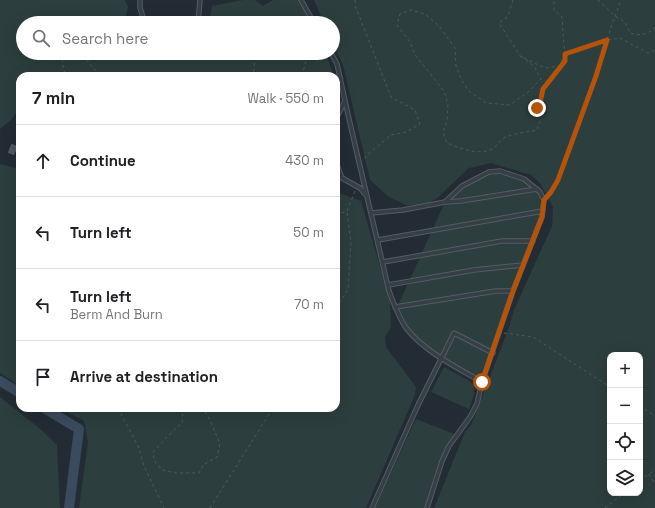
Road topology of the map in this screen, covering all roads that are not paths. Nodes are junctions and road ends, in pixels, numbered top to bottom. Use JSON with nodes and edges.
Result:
{"nodes":[{"id":1,"x":140,"y":0,"type":"edge"},
{"id":2,"x":200,"y":0,"type":"edge"},
{"id":3,"x":301,"y":0,"type":"edge"},
{"id":4,"x":143,"y":16,"type":"edge"},
{"id":5,"x":199,"y":16,"type":"edge"},
{"id":6,"x":310,"y":16,"type":"edge"},
{"id":7,"x":335,"y":60,"type":"edge"},
{"id":8,"x":339,"y":72,"type":"edge"},
{"id":9,"x":340,"y":78,"type":"edge"},
{"id":10,"x":345,"y":101,"type":"junction"},
{"id":11,"x":340,"y":111,"type":"edge"},
{"id":12,"x":340,"y":173,"type":"edge"},
{"id":13,"x":537,"y":189,"type":"junction"},
{"id":14,"x":367,"y":197,"type":"junction"},
{"id":15,"x":445,"y":202,"type":"junction"},
{"id":16,"x":543,"y":211,"type":"junction"},
{"id":17,"x":371,"y":213,"type":"junction"},
{"id":18,"x":378,"y":240,"type":"junction"},
{"id":19,"x":533,"y":241,"type":"junction"},
{"id":20,"x":383,"y":262,"type":"junction"},
{"id":21,"x":523,"y":265,"type":"junction"},
{"id":22,"x":388,"y":285,"type":"junction"},
{"id":23,"x":513,"y":291,"type":"junction"},
{"id":24,"x":395,"y":307,"type":"junction"},
{"id":25,"x":493,"y":353,"type":"junction"},
{"id":26,"x":441,"y":357,"type":"junction"},
{"id":27,"x":482,"y":382,"type":"junction"},
{"id":28,"x":372,"y":508,"type":"edge"},
{"id":29,"x":427,"y":508,"type":"edge"}],
"edges":[{"from":1,"to":4,"type":"lane"},
{"from":2,"to":5,"type":"lane"},
{"from":3,"to":6,"type":"lane"},
{"from":7,"to":8,"type":"lane"},
{"from":9,"to":10,"type":"lane"},
{"from":10,"to":11,"type":"lane"},
{"from":10,"to":14,"type":"lane"},
{"from":12,"to":14,"type":"lane"},
{"from":13,"to":15,"type":"lane"},
{"from":13,"to":15,"type":"lane"},
{"from":13,"to":16,"type":"lane"},
{"from":14,"to":17,"type":"lane"},
{"from":15,"to":17,"type":"lane"},
{"from":16,"to":18,"type":"lane"},
{"from":16,"to":19,"type":"lane"},
{"from":17,"to":18,"type":"lane"},
{"from":18,"to":20,"type":"lane"},
{"from":19,"to":20,"type":"lane"},
{"from":19,"to":21,"type":"lane"},
{"from":20,"to":22,"type":"lane"},
{"from":21,"to":22,"type":"lane"},
{"from":21,"to":23,"type":"lane"},
{"from":22,"to":24,"type":"lane"},
{"from":23,"to":24,"type":"lane"},
{"from":23,"to":25,"type":"lane"},
{"from":24,"to":26,"type":"lane"},
{"from":25,"to":26,"type":"lane"},
{"from":25,"to":27,"type":"lane"},
{"from":26,"to":27,"type":"lane"},
{"from":26,"to":28,"type":"lane"},
{"from":27,"to":29,"type":"lane"}]}
